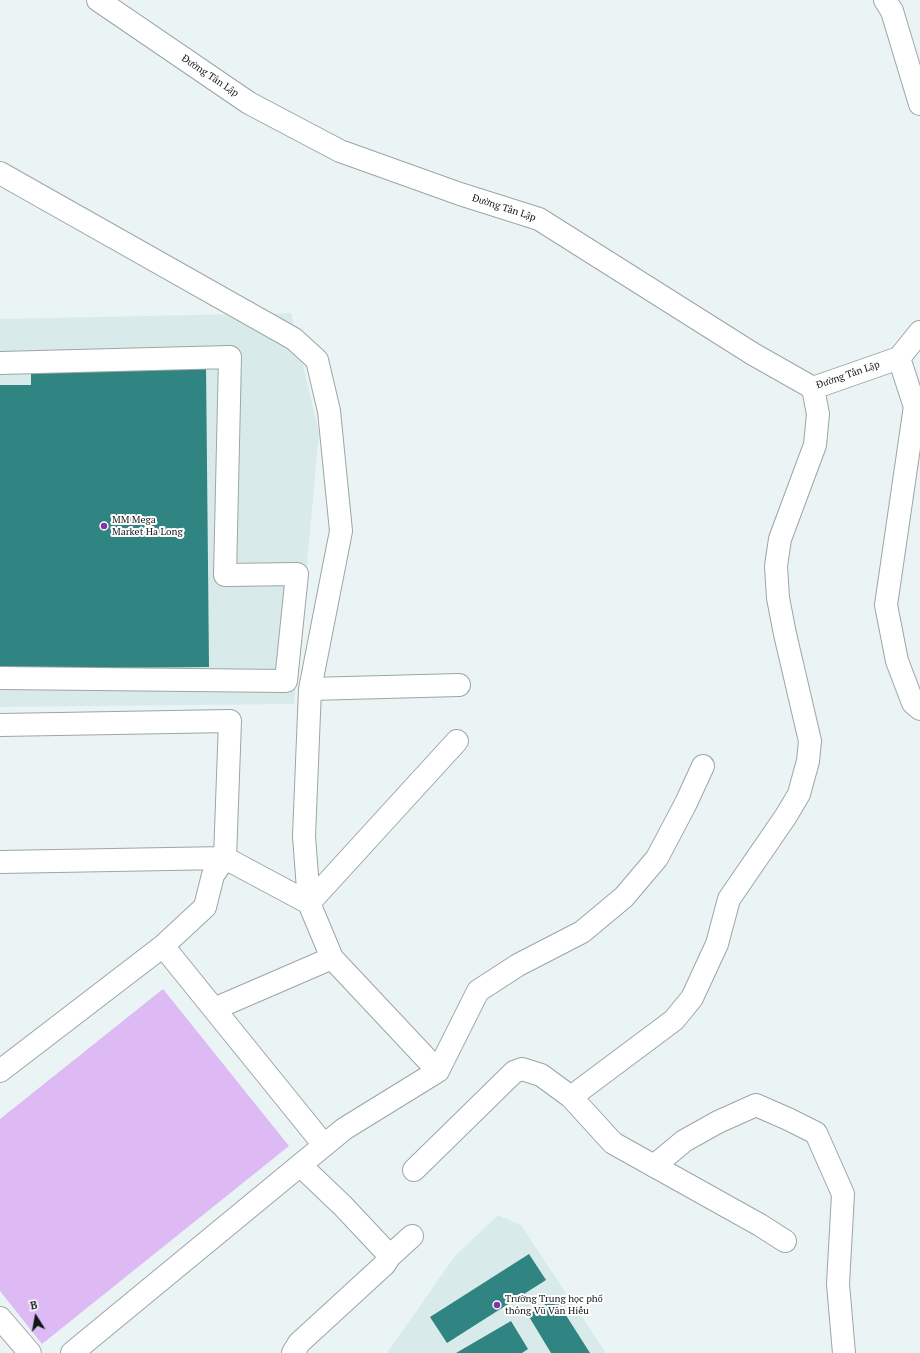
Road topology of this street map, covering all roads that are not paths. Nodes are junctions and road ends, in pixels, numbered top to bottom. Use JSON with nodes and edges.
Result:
{"nodes":[{"id":1,"x":98,"y":0,"type":"edge"},
{"id":2,"x":885,"y":0,"type":"edge"},
{"id":3,"x":920,"y":104,"type":"edge"},
{"id":4,"x":0,"y":173,"type":"edge"},
{"id":5,"x":920,"y":332,"type":"edge"},
{"id":6,"x":899,"y":358,"type":"junction"},
{"id":7,"x":0,"y":363,"type":"edge"},
{"id":8,"x":813,"y":388,"type":"junction"},
{"id":9,"x":917,"y":414,"type":"edge"},
{"id":10,"x":0,"y":678,"type":"edge"},
{"id":11,"x":459,"y":686,"type":"dead end"},
{"id":12,"x":310,"y":689,"type":"junction"},
{"id":13,"x":920,"y":709,"type":"edge"},
{"id":14,"x":0,"y":725,"type":"edge"},
{"id":15,"x":457,"y":741,"type":"dead end"},
{"id":16,"x":703,"y":766,"type":"dead end"},
{"id":17,"x":225,"y":858,"type":"junction"},
{"id":18,"x":0,"y":862,"type":"edge"},
{"id":19,"x":309,"y":904,"type":"junction"},
{"id":20,"x":163,"y":946,"type":"junction"},
{"id":21,"x":332,"y":958,"type":"junction"},
{"id":22,"x":214,"y":1009,"type":"junction"},
{"id":23,"x":0,"y":1071,"type":"edge"},
{"id":24,"x":438,"y":1071,"type":"junction"},
{"id":25,"x":571,"y":1097,"type":"junction"},
{"id":26,"x":324,"y":1145,"type":"junction"},
{"id":27,"x":300,"y":1165,"type":"junction"},
{"id":28,"x":654,"y":1166,"type":"junction"},
{"id":29,"x":414,"y":1170,"type":"dead end"},
{"id":30,"x":412,"y":1236,"type":"dead end"},
{"id":31,"x":785,"y":1241,"type":"dead end"},
{"id":32,"x":390,"y":1256,"type":"junction"},
{"id":33,"x":0,"y":1318,"type":"edge"},
{"id":34,"x":30,"y":1353,"type":"edge"},
{"id":35,"x":72,"y":1353,"type":"edge"},
{"id":36,"x":293,"y":1353,"type":"edge"},
{"id":37,"x":844,"y":1353,"type":"edge"}],
"edges":[{"from":1,"to":8,"type":"street","name":"Đường Tân Lập"},
{"from":2,"to":3,"type":"street"},
{"from":4,"to":12,"type":"street"},
{"from":5,"to":6,"type":"street"},
{"from":6,"to":8,"type":"street","name":"Đường Tân Lập"},
{"from":6,"to":9,"type":"street"},
{"from":7,"to":10,"type":"street"},
{"from":8,"to":25,"type":"street"},
{"from":9,"to":13,"type":"street"},
{"from":11,"to":12,"type":"street"},
{"from":12,"to":19,"type":"street"},
{"from":14,"to":17,"type":"street"},
{"from":15,"to":19,"type":"street"},
{"from":16,"to":24,"type":"street"},
{"from":17,"to":18,"type":"street"},
{"from":17,"to":19,"type":"street"},
{"from":17,"to":20,"type":"street"},
{"from":19,"to":21,"type":"street"},
{"from":20,"to":22,"type":"street"},
{"from":20,"to":23,"type":"street"},
{"from":21,"to":22,"type":"street"},
{"from":21,"to":24,"type":"street"},
{"from":22,"to":26,"type":"street"},
{"from":24,"to":26,"type":"street"},
{"from":25,"to":28,"type":"street"},
{"from":25,"to":29,"type":"street"},
{"from":26,"to":27,"type":"street"},
{"from":27,"to":32,"type":"street"},
{"from":27,"to":35,"type":"street"},
{"from":28,"to":31,"type":"street"},
{"from":28,"to":37,"type":"street"},
{"from":30,"to":32,"type":"street"},
{"from":32,"to":36,"type":"street"},
{"from":33,"to":34,"type":"street"}]}
